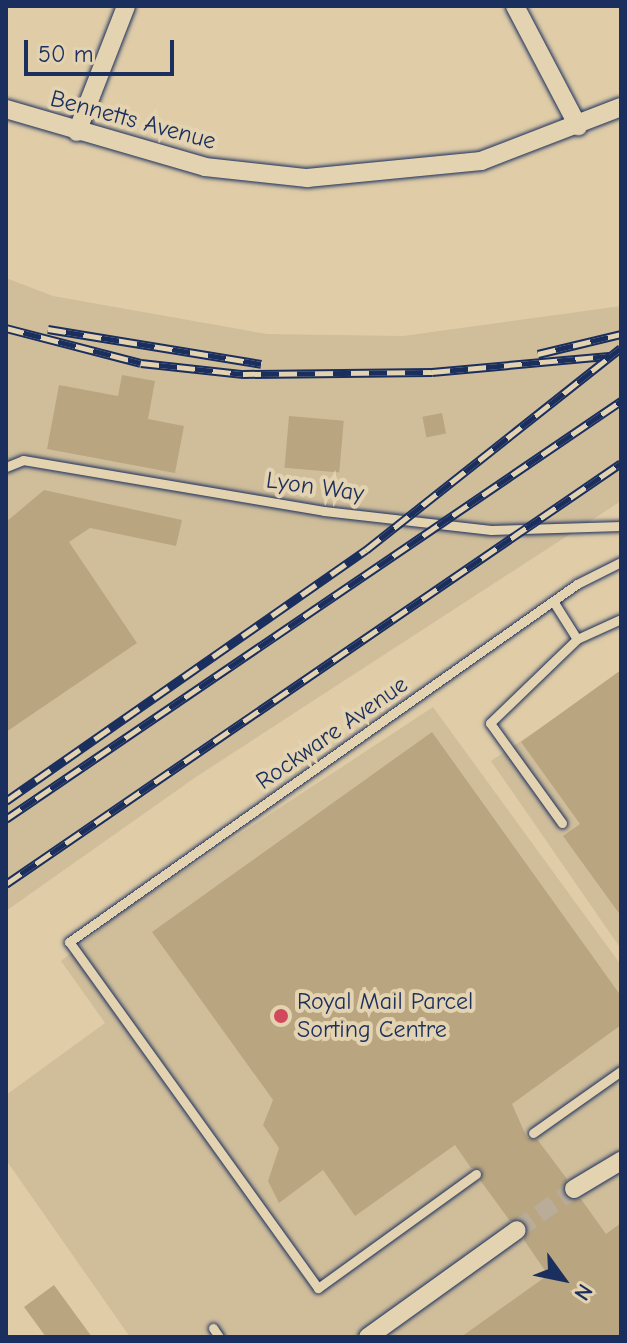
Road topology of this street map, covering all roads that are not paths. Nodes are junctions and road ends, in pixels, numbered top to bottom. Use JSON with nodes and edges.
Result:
{"nodes":[{"id":1,"x":126,"y":6,"type":"edge"},
{"id":2,"x":515,"y":6,"type":"edge"},
{"id":3,"x":621,"y":107,"type":"edge"},
{"id":4,"x":6,"y":109,"type":"edge"},
{"id":5,"x":578,"y":126,"type":"junction"},
{"id":6,"x":77,"y":132,"type":"junction"},
{"id":7,"x":6,"y":467,"type":"edge"},
{"id":8,"x":621,"y":526,"type":"edge"},
{"id":9,"x":621,"y":562,"type":"edge"},
{"id":10,"x":553,"y":601,"type":"junction"},
{"id":11,"x":621,"y":619,"type":"edge"},
{"id":12,"x":577,"y":639,"type":"junction"},
{"id":13,"x":562,"y":823,"type":"dead end"},
{"id":14,"x":621,"y":1071,"type":"edge"},
{"id":15,"x":533,"y":1133,"type":"dead end"},
{"id":16,"x":621,"y":1161,"type":"edge"},
{"id":17,"x":476,"y":1174,"type":"dead end"},
{"id":18,"x":574,"y":1189,"type":"tunnel mouth"},
{"id":19,"x":517,"y":1230,"type":"tunnel mouth"},
{"id":20,"x":368,"y":1337,"type":"edge"}],
"edges":[{"from":1,"to":6,"type":"street"},
{"from":2,"to":5,"type":"street"},
{"from":3,"to":5,"type":"street","name":"Bennetts Avenue"},
{"from":4,"to":6,"type":"street","name":"Bennetts Avenue"},
{"from":5,"to":6,"type":"street","name":"Bennetts Avenue"},
{"from":7,"to":8,"type":"lane","name":"Lyon Way"},
{"from":9,"to":10,"type":"lane","name":"Rockware Avenue"},
{"from":10,"to":12,"type":"lane"},
{"from":10,"to":17,"type":"lane","name":"Rockware Avenue"},
{"from":11,"to":12,"type":"lane"},
{"from":12,"to":13,"type":"lane"},
{"from":14,"to":15,"type":"lane"},
{"from":16,"to":18,"type":"street"},
{"from":19,"to":20,"type":"street"}]}
